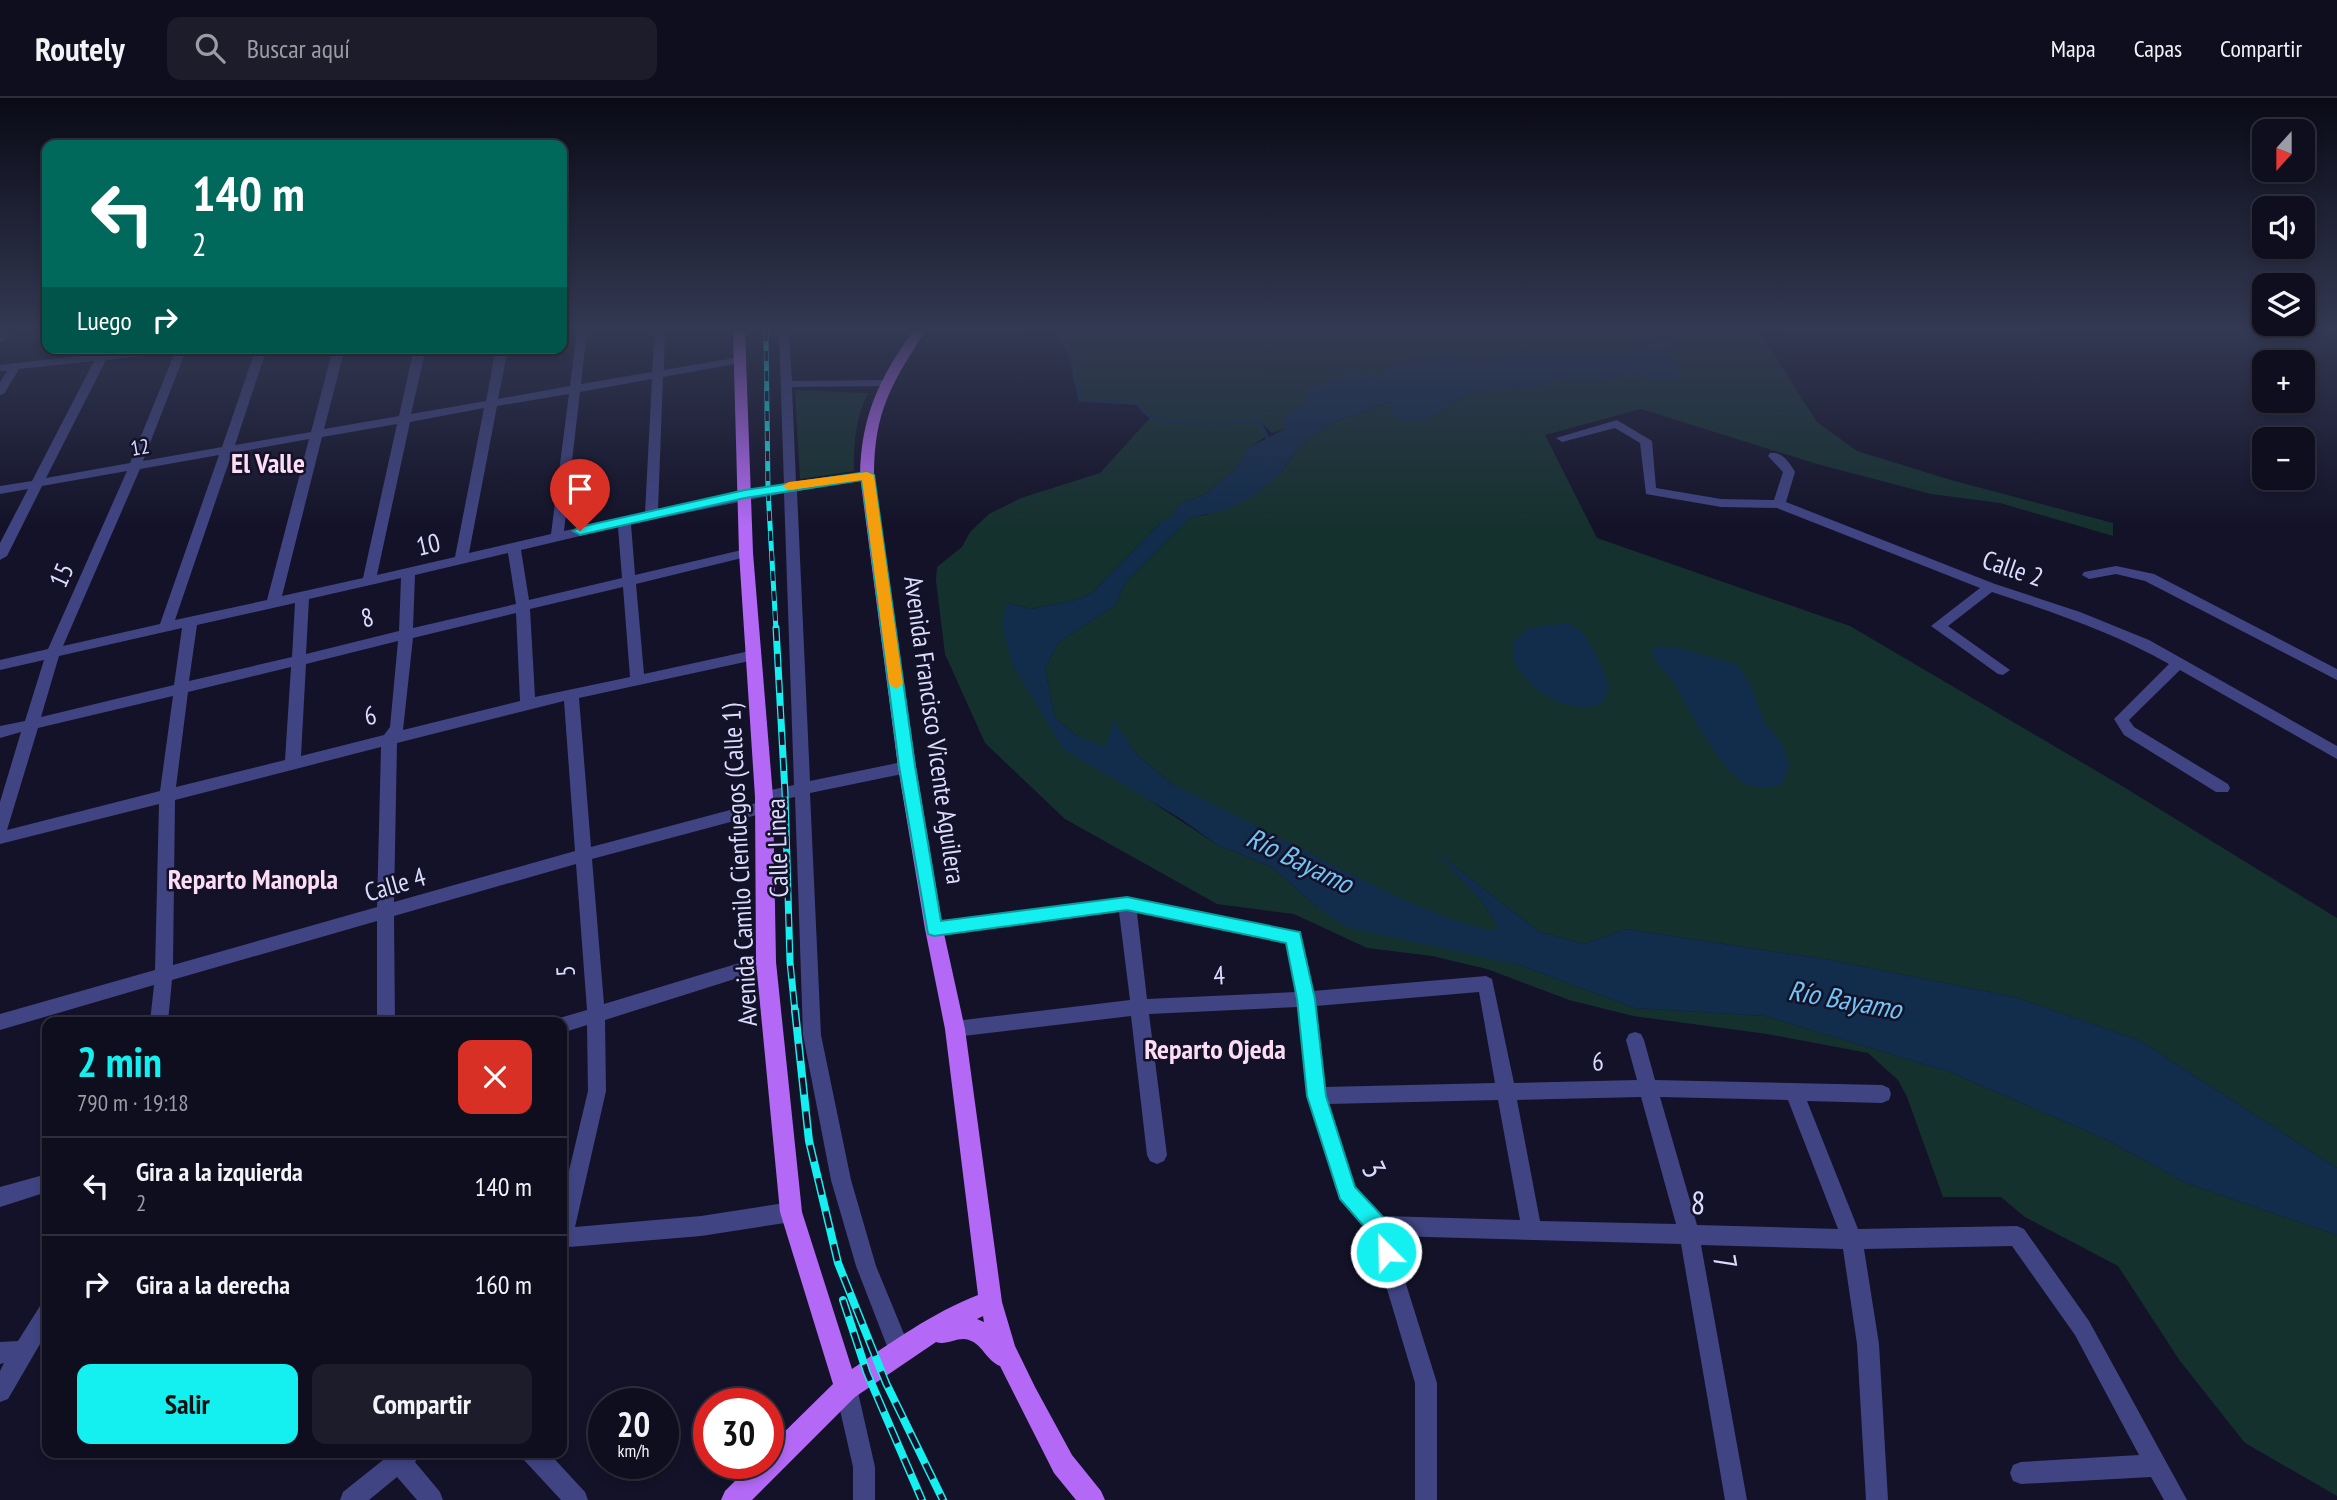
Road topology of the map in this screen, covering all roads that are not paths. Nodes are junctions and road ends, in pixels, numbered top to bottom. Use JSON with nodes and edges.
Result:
{"nodes":[{"id":1,"x":81,"y":396,"type":"edge"},
{"id":2,"x":162,"y":396,"type":"edge"},
{"id":3,"x":246,"y":396,"type":"edge"},
{"id":4,"x":328,"y":396,"type":"edge"},
{"id":5,"x":410,"y":396,"type":"edge"},
{"id":6,"x":494,"y":396,"type":"edge"},
{"id":7,"x":526,"y":396,"type":"edge"},
{"id":8,"x":575,"y":396,"type":"edge"},
{"id":9,"x":656,"y":396,"type":"edge"},
{"id":10,"x":741,"y":396,"type":"edge"},
{"id":11,"x":787,"y":396,"type":"edge"},
{"id":12,"x":879,"y":396,"type":"edge"},
{"id":13,"x":493,"y":402,"type":"junction"},
{"id":14,"x":406,"y":418,"type":"junction"},
{"id":15,"x":318,"y":435,"type":"junction"},
{"id":16,"x":1562,"y":438,"type":"dead end"},
{"id":17,"x":228,"y":451,"type":"junction"},
{"id":18,"x":1774,"y":456,"type":"dead end"},
{"id":19,"x":135,"y":467,"type":"junction"},
{"id":20,"x":867,"y":475,"type":"junction"},
{"id":21,"x":36,"y":483,"type":"junction"},
{"id":22,"x":791,"y":486,"type":"junction"},
{"id":23,"x":0,"y":490,"type":"edge"},
{"id":24,"x":745,"y":494,"type":"junction"},
{"id":25,"x":1779,"y":504,"type":"junction"},
{"id":26,"x":651,"y":514,"type":"junction"},
{"id":27,"x":624,"y":520,"type":"junction"},
{"id":28,"x":557,"y":537,"type":"junction"},
{"id":29,"x":514,"y":547,"type":"junction"},
{"id":30,"x":746,"y":553,"type":"junction"},
{"id":31,"x":0,"y":556,"type":"edge"},
{"id":32,"x":461,"y":559,"type":"junction"},
{"id":33,"x":408,"y":572,"type":"junction"},
{"id":34,"x":2089,"y":575,"type":"dead end"},
{"id":35,"x":630,"y":580,"type":"junction"},
{"id":36,"x":369,"y":581,"type":"junction"},
{"id":37,"x":1990,"y":587,"type":"junction"},
{"id":38,"x":302,"y":597,"type":"junction"},
{"id":39,"x":273,"y":604,"type":"junction"},
{"id":40,"x":523,"y":607,"type":"junction"},
{"id":41,"x":190,"y":622,"type":"junction"},
{"id":42,"x":166,"y":627,"type":"junction"},
{"id":43,"x":406,"y":634,"type":"junction"},
{"id":44,"x":53,"y":653,"type":"junction"},
{"id":45,"x":754,"y":655,"type":"junction"},
{"id":46,"x":299,"y":661,"type":"junction"},
{"id":47,"x":2179,"y":662,"type":"junction"},
{"id":48,"x":0,"y":665,"type":"edge"},
{"id":49,"x":2003,"y":670,"type":"dead end"},
{"id":50,"x":2337,"y":675,"type":"edge"},
{"id":51,"x":637,"y":679,"type":"junction"},
{"id":52,"x":183,"y":690,"type":"junction"},
{"id":53,"x":571,"y":694,"type":"junction"},
{"id":54,"x":528,"y":704,"type":"junction"},
{"id":55,"x":30,"y":725,"type":"junction"},
{"id":56,"x":0,"y":732,"type":"edge"},
{"id":57,"x":389,"y":740,"type":"junction"},
{"id":58,"x":2333,"y":746,"type":"edge"},
{"id":59,"x":293,"y":762,"type":"junction"},
{"id":60,"x":907,"y":766,"type":"junction"},
{"id":61,"x":2222,"y":788,"type":"dead end"},
{"id":62,"x":802,"y":789,"type":"junction"},
{"id":63,"x":167,"y":794,"type":"junction"},
{"id":64,"x":764,"y":802,"type":"junction"},
{"id":65,"x":0,"y":828,"type":"edge"},
{"id":66,"x":0,"y":838,"type":"edge"},
{"id":67,"x":584,"y":855,"type":"junction"},
{"id":68,"x":1127,"y":904,"type":"junction"},
{"id":69,"x":385,"y":913,"type":"junction"},
{"id":70,"x":934,"y":929,"type":"junction"},
{"id":71,"x":766,"y":962,"type":"junction"},
{"id":72,"x":164,"y":977,"type":"junction"},
{"id":73,"x":1306,"y":999,"type":"junction"},
{"id":74,"x":1140,"y":1007,"type":"junction"},
{"id":75,"x":596,"y":1014,"type":"junction"},
{"id":76,"x":160,"y":1017,"type":"edge"},
{"id":77,"x":386,"y":1017,"type":"edge"},
{"id":78,"x":0,"y":1022,"type":"edge"},
{"id":79,"x":567,"y":1023,"type":"edge"},
{"id":80,"x":955,"y":1029,"type":"junction"},
{"id":81,"x":1635,"y":1040,"type":"dead end"},
{"id":82,"x":1648,"y":1088,"type":"junction"},
{"id":83,"x":1506,"y":1091,"type":"junction"},
{"id":84,"x":1794,"y":1091,"type":"junction"},
{"id":85,"x":1882,"y":1094,"type":"dead end"},
{"id":86,"x":1316,"y":1096,"type":"junction"},
{"id":87,"x":1157,"y":1154,"type":"dead end"},
{"id":88,"x":42,"y":1184,"type":"edge"},
{"id":89,"x":0,"y":1197,"type":"edge"},
{"id":90,"x":791,"y":1212,"type":"junction"},
{"id":91,"x":567,"y":1218,"type":"edge"},
{"id":92,"x":1378,"y":1226,"type":"junction"},
{"id":93,"x":1532,"y":1231,"type":"junction"},
{"id":94,"x":1689,"y":1233,"type":"junction"},
{"id":95,"x":567,"y":1239,"type":"edge"},
{"id":96,"x":1852,"y":1239,"type":"junction"},
{"id":97,"x":990,"y":1303,"type":"junction"},
{"id":98,"x":42,"y":1321,"type":"edge"},
{"id":99,"x":909,"y":1345,"type":"junction"},
{"id":100,"x":24,"y":1351,"type":"junction"},
{"id":101,"x":0,"y":1353,"type":"edge"},
{"id":102,"x":1012,"y":1368,"type":"junction"},
{"id":103,"x":846,"y":1388,"type":"junction"},
{"id":104,"x":0,"y":1391,"type":"edge"},
{"id":105,"x":398,"y":1458,"type":"edge"},
{"id":106,"x":401,"y":1458,"type":"edge"},
{"id":107,"x":538,"y":1458,"type":"edge"},
{"id":108,"x":2157,"y":1465,"type":"junction"},
{"id":109,"x":2021,"y":1474,"type":"dead end"},
{"id":110,"x":351,"y":1500,"type":"edge"},
{"id":111,"x":432,"y":1500,"type":"edge"},
{"id":112,"x":577,"y":1500,"type":"edge"},
{"id":113,"x":734,"y":1500,"type":"edge"},
{"id":114,"x":864,"y":1500,"type":"edge"},
{"id":115,"x":1092,"y":1500,"type":"edge"},
{"id":116,"x":1426,"y":1500,"type":"edge"},
{"id":117,"x":1735,"y":1500,"type":"edge"},
{"id":118,"x":1877,"y":1500,"type":"edge"},
{"id":119,"x":2176,"y":1500,"type":"edge"}],
"edges":[{"from":1,"to":21,"type":"street"},
{"from":2,"to":19,"type":"street","name":"15"},
{"from":3,"to":17,"type":"street"},
{"from":4,"to":15,"type":"street"},
{"from":5,"to":14,"type":"street"},
{"from":6,"to":13,"type":"street"},
{"from":7,"to":13,"type":"street","name":"12"},
{"from":8,"to":28,"type":"street"},
{"from":9,"to":26,"type":"street"},
{"from":10,"to":24,"type":"main road","name":"Avenida Camilo Cienfuegos (Calle 1)"},
{"from":11,"to":22,"type":"street","name":"Calle Linea"},
{"from":12,"to":20,"type":"main road","name":"Avenida Francisco Vicente Aguilera"},
{"from":13,"to":14,"type":"street","name":"12"},
{"from":13,"to":32,"type":"street"},
{"from":14,"to":15,"type":"street","name":"12"},
{"from":14,"to":36,"type":"street"},
{"from":15,"to":17,"type":"street","name":"12"},
{"from":15,"to":39,"type":"street"},
{"from":16,"to":25,"type":"street","name":"Calle 2"},
{"from":17,"to":19,"type":"street","name":"12"},
{"from":17,"to":42,"type":"street"},
{"from":18,"to":25,"type":"street"},
{"from":19,"to":21,"type":"street","name":"12"},
{"from":19,"to":44,"type":"street","name":"15"},
{"from":20,"to":22,"type":"street","name":"10"},
{"from":20,"to":60,"type":"main road","name":"Avenida Francisco Vicente Aguilera"},
{"from":21,"to":23,"type":"street","name":"12"},
{"from":21,"to":31,"type":"street"},
{"from":22,"to":24,"type":"street","name":"10"},
{"from":22,"to":62,"type":"street","name":"Calle Linea"},
{"from":24,"to":26,"type":"street","name":"10"},
{"from":24,"to":30,"type":"main road","name":"Avenida Camilo Cienfuegos (Calle 1)"},
{"from":25,"to":37,"type":"street","name":"Calle 2"},
{"from":26,"to":27,"type":"street","name":"10"},
{"from":27,"to":28,"type":"street","name":"10"},
{"from":27,"to":35,"type":"street"},
{"from":28,"to":29,"type":"street","name":"10"},
{"from":29,"to":32,"type":"street","name":"10"},
{"from":29,"to":40,"type":"street"},
{"from":30,"to":35,"type":"street","name":"8"},
{"from":30,"to":45,"type":"main road","name":"Avenida Camilo Cienfuegos (Calle 1)"},
{"from":32,"to":33,"type":"street","name":"10"},
{"from":33,"to":36,"type":"street","name":"10"},
{"from":33,"to":43,"type":"street"},
{"from":34,"to":50,"type":"street"},
{"from":35,"to":40,"type":"street","name":"8"},
{"from":35,"to":51,"type":"street"},
{"from":36,"to":38,"type":"street","name":"10"},
{"from":37,"to":47,"type":"street","name":"Calle 2"},
{"from":37,"to":49,"type":"street"},
{"from":38,"to":39,"type":"street","name":"10"},
{"from":38,"to":46,"type":"street"},
{"from":39,"to":41,"type":"street","name":"10"},
{"from":40,"to":43,"type":"street","name":"8"},
{"from":40,"to":54,"type":"street"},
{"from":41,"to":42,"type":"street","name":"10"},
{"from":41,"to":52,"type":"street"},
{"from":42,"to":44,"type":"street","name":"10"},
{"from":43,"to":46,"type":"street","name":"8"},
{"from":43,"to":57,"type":"street"},
{"from":44,"to":48,"type":"street","name":"10"},
{"from":44,"to":55,"type":"street","name":"15"},
{"from":45,"to":51,"type":"street","name":"6"},
{"from":45,"to":64,"type":"main road","name":"Avenida Camilo Cienfuegos (Calle 1)"},
{"from":46,"to":52,"type":"street","name":"8"},
{"from":46,"to":59,"type":"street"},
{"from":47,"to":58,"type":"street","name":"Calle 2"},
{"from":47,"to":61,"type":"street"},
{"from":51,"to":53,"type":"street","name":"6"},
{"from":52,"to":55,"type":"street","name":"8"},
{"from":52,"to":63,"type":"street"},
{"from":53,"to":54,"type":"street","name":"6"},
{"from":53,"to":67,"type":"street","name":"5"},
{"from":54,"to":57,"type":"street","name":"6"},
{"from":55,"to":56,"type":"street","name":"8"},
{"from":55,"to":65,"type":"street","name":"15"},
{"from":57,"to":59,"type":"street","name":"6"},
{"from":57,"to":69,"type":"street"},
{"from":59,"to":63,"type":"street","name":"6"},
{"from":60,"to":62,"type":"street","name":"Calle 4"},
{"from":60,"to":70,"type":"main road","name":"Avenida Francisco Vicente Aguilera"},
{"from":62,"to":64,"type":"street","name":"Calle 4"},
{"from":62,"to":99,"type":"street","name":"Calle Linea"},
{"from":63,"to":66,"type":"street","name":"6"},
{"from":63,"to":72,"type":"street"},
{"from":64,"to":67,"type":"street","name":"Calle 4"},
{"from":64,"to":71,"type":"main road","name":"Avenida Camilo Cienfuegos (Calle 1)"},
{"from":67,"to":69,"type":"street","name":"Calle 4"},
{"from":67,"to":75,"type":"street","name":"5"},
{"from":68,"to":70,"type":"street"},
{"from":68,"to":73,"type":"street","name":"3"},
{"from":68,"to":74,"type":"street"},
{"from":69,"to":72,"type":"street","name":"Calle 4"},
{"from":69,"to":77,"type":"street"},
{"from":70,"to":80,"type":"main road","name":"Avenida Francisco Vicente Aguilera"},
{"from":71,"to":75,"type":"street"},
{"from":71,"to":90,"type":"main road","name":"Avenida Camilo Cienfuegos (Calle 1)"},
{"from":72,"to":76,"type":"street"},
{"from":72,"to":78,"type":"street","name":"Calle 4"},
{"from":73,"to":74,"type":"street","name":"4"},
{"from":73,"to":83,"type":"street","name":"4"},
{"from":73,"to":86,"type":"street","name":"3"},
{"from":74,"to":80,"type":"street","name":"4"},
{"from":74,"to":87,"type":"street"},
{"from":75,"to":79,"type":"street"},
{"from":75,"to":91,"type":"street","name":"5"},
{"from":80,"to":97,"type":"main road","name":"Avenida Francisco Vicente Aguilera"},
{"from":81,"to":82,"type":"street","name":"7"},
{"from":82,"to":83,"type":"street","name":"6"},
{"from":82,"to":84,"type":"street","name":"6"},
{"from":82,"to":94,"type":"street","name":"7"},
{"from":83,"to":86,"type":"street","name":"6"},
{"from":83,"to":93,"type":"street"},
{"from":84,"to":85,"type":"street","name":"6"},
{"from":84,"to":96,"type":"street"},
{"from":86,"to":92,"type":"street","name":"3"},
{"from":88,"to":89,"type":"street"},
{"from":90,"to":95,"type":"street"},
{"from":90,"to":103,"type":"main road","name":"Avenida Camilo Cienfuegos (Calle 1)"},
{"from":92,"to":93,"type":"street","name":"8"},
{"from":92,"to":116,"type":"street","name":"3"},
{"from":93,"to":94,"type":"street","name":"8"},
{"from":94,"to":96,"type":"street","name":"8"},
{"from":94,"to":117,"type":"street","name":"7"},
{"from":96,"to":108,"type":"street","name":"8"},
{"from":96,"to":118,"type":"street"},
{"from":97,"to":99,"type":"main road"},
{"from":97,"to":102,"type":"main road","name":"Avenida Francisco Vicente Aguilera"},
{"from":98,"to":100,"type":"street"},
{"from":99,"to":102,"type":"main road"},
{"from":99,"to":103,"type":"main road"},
{"from":100,"to":101,"type":"street"},
{"from":100,"to":104,"type":"street"},
{"from":102,"to":115,"type":"main road","name":"Avenida Francisco Vicente Aguilera"},
{"from":103,"to":113,"type":"main road"},
{"from":103,"to":114,"type":"street"},
{"from":105,"to":110,"type":"street"},
{"from":106,"to":111,"type":"street"},
{"from":107,"to":112,"type":"street"},
{"from":108,"to":109,"type":"street"},
{"from":108,"to":119,"type":"street"}]}
